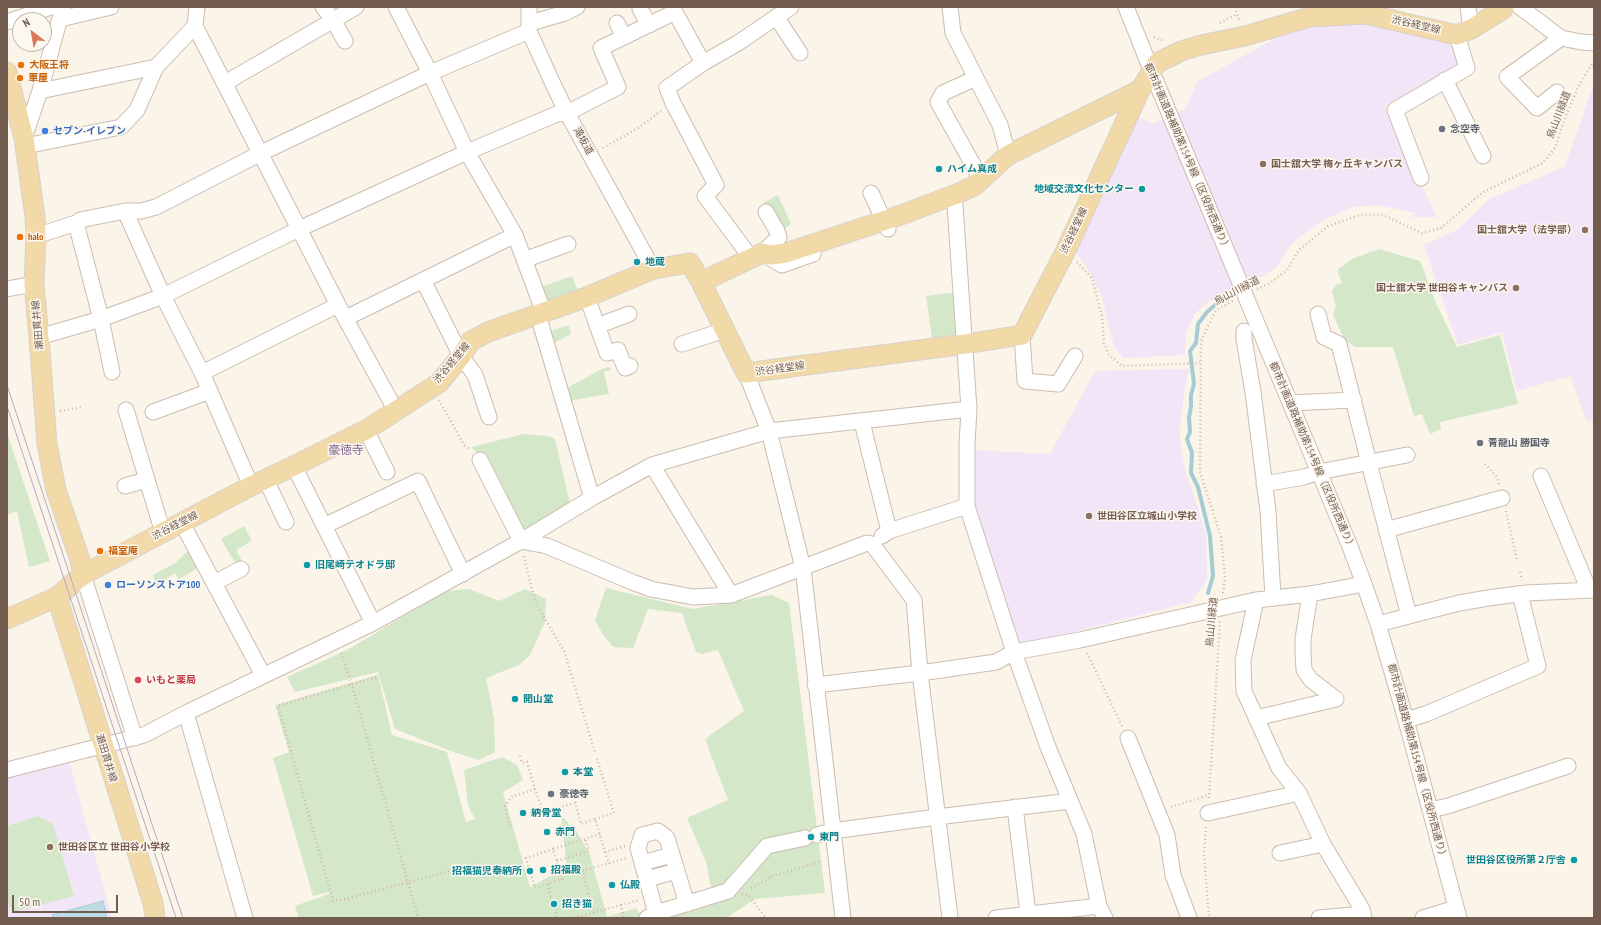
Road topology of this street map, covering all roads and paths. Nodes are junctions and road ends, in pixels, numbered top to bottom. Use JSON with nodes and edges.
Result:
{"nodes":[{"id":1,"x":51,"y":7,"type":"edge"},
{"id":2,"x":111,"y":7,"type":"edge"},
{"id":3,"x":323,"y":7,"type":"edge"},
{"id":4,"x":356,"y":7,"type":"edge"},
{"id":5,"x":396,"y":7,"type":"edge"},
{"id":6,"x":529,"y":7,"type":"edge"},
{"id":7,"x":577,"y":7,"type":"edge"},
{"id":8,"x":791,"y":7,"type":"edge"},
{"id":9,"x":950,"y":7,"type":"edge"},
{"id":10,"x":1126,"y":7,"type":"edge"},
{"id":11,"x":1468,"y":7,"type":"edge"},
{"id":12,"x":1504,"y":7,"type":"edge"},
{"id":13,"x":1520,"y":7,"type":"edge"},
{"id":14,"x":197,"y":8,"type":"edge"},
{"id":15,"x":640,"y":9,"type":"dead end"},
{"id":16,"x":1308,"y":12,"type":"edge"},
{"id":17,"x":62,"y":13,"type":"edge"},
{"id":18,"x":777,"y":18,"type":"junction"},
{"id":19,"x":333,"y":20,"type":"junction"},
{"id":20,"x":7,"y":22,"type":"edge"},
{"id":21,"x":617,"y":23,"type":"dead end"},
{"id":22,"x":649,"y":25,"type":"junction"},
{"id":23,"x":195,"y":26,"type":"junction"},
{"id":24,"x":529,"y":27,"type":"junction"},
{"id":25,"x":1464,"y":32,"type":"junction"},
{"id":26,"x":624,"y":37,"type":"junction"},
{"id":27,"x":1561,"y":38,"type":"junction"},
{"id":28,"x":345,"y":40,"type":"dead end"},
{"id":29,"x":1594,"y":42,"type":"edge"},
{"id":30,"x":800,"y":53,"type":"dead end"},
{"id":31,"x":1594,"y":60,"type":"edge"},
{"id":32,"x":703,"y":63,"type":"junction"},
{"id":33,"x":156,"y":66,"type":"junction"},
{"id":34,"x":7,"y":72,"type":"edge"},
{"id":35,"x":1152,"y":72,"type":"junction"},
{"id":36,"x":430,"y":73,"type":"junction"},
{"id":37,"x":976,"y":78,"type":"junction"},
{"id":38,"x":1445,"y":80,"type":"junction"},
{"id":39,"x":225,"y":83,"type":"junction"},
{"id":40,"x":1140,"y":90,"type":"junction"},
{"id":41,"x":40,"y":91,"type":"junction"},
{"id":42,"x":1557,"y":92,"type":"dead end"},
{"id":43,"x":673,"y":103,"type":"junction"},
{"id":44,"x":567,"y":113,"type":"junction"},
{"id":45,"x":24,"y":142,"type":"junction"},
{"id":46,"x":467,"y":152,"type":"junction"},
{"id":47,"x":261,"y":153,"type":"junction"},
{"id":48,"x":1008,"y":155,"type":"junction"},
{"id":49,"x":591,"y":156,"type":"junction"},
{"id":50,"x":1483,"y":156,"type":"dead end"},
{"id":51,"x":1421,"y":178,"type":"dead end"},
{"id":52,"x":978,"y":182,"type":"junction"},
{"id":53,"x":870,"y":193,"type":"dead end"},
{"id":54,"x":954,"y":205,"type":"junction"},
{"id":55,"x":125,"y":211,"type":"junction"},
{"id":56,"x":766,"y":212,"type":"dead end"},
{"id":57,"x":76,"y":223,"type":"junction"},
{"id":58,"x":886,"y":225,"type":"junction"},
{"id":59,"x":299,"y":229,"type":"junction"},
{"id":60,"x":515,"y":235,"type":"junction"},
{"id":61,"x":36,"y":236,"type":"junction"},
{"id":62,"x":568,"y":244,"type":"dead end"},
{"id":63,"x":1066,"y":250,"type":"junction"},
{"id":64,"x":757,"y":256,"type":"junction"},
{"id":65,"x":524,"y":260,"type":"junction"},
{"id":66,"x":653,"y":268,"type":"junction"},
{"id":67,"x":423,"y":280,"type":"junction"},
{"id":68,"x":701,"y":282,"type":"junction"},
{"id":69,"x":34,"y":284,"type":"junction"},
{"id":70,"x":7,"y":289,"type":"edge"},
{"id":71,"x":163,"y":296,"type":"junction"},
{"id":72,"x":1245,"y":296,"type":"junction"},
{"id":73,"x":587,"y":297,"type":"junction"},
{"id":74,"x":342,"y":312,"type":"junction"},
{"id":75,"x":541,"y":314,"type":"junction"},
{"id":76,"x":629,"y":314,"type":"dead end"},
{"id":77,"x":1318,"y":314,"type":"dead end"},
{"id":78,"x":101,"y":318,"type":"junction"},
{"id":79,"x":597,"y":326,"type":"junction"},
{"id":80,"x":725,"y":330,"type":"junction"},
{"id":81,"x":1244,"y":331,"type":"dead end"},
{"id":82,"x":1022,"y":335,"type":"junction"},
{"id":83,"x":39,"y":337,"type":"junction"},
{"id":84,"x":682,"y":344,"type":"dead end"},
{"id":85,"x":965,"y":344,"type":"junction"},
{"id":86,"x":461,"y":356,"type":"junction"},
{"id":87,"x":1075,"y":356,"type":"dead end"},
{"id":88,"x":1200,"y":363,"type":"junction"},
{"id":89,"x":630,"y":366,"type":"dead end"},
{"id":90,"x":112,"y":372,"type":"dead end"},
{"id":91,"x":202,"y":373,"type":"junction"},
{"id":92,"x":746,"y":373,"type":"junction"},
{"id":93,"x":431,"y":388,"type":"junction"},
{"id":94,"x":210,"y":391,"type":"junction"},
{"id":95,"x":1354,"y":400,"type":"junction"},
{"id":96,"x":1290,"y":403,"type":"junction"},
{"id":97,"x":82,"y":407,"type":"dead end"},
{"id":98,"x":970,"y":409,"type":"junction"},
{"id":99,"x":126,"y":410,"type":"dead end"},
{"id":100,"x":396,"y":411,"type":"junction"},
{"id":101,"x":153,"y":412,"type":"dead end"},
{"id":102,"x":44,"y":414,"type":"junction"},
{"id":103,"x":489,"y":417,"type":"dead end"},
{"id":104,"x":862,"y":422,"type":"junction"},
{"id":105,"x":366,"y":430,"type":"junction"},
{"id":106,"x":769,"y":431,"type":"junction"},
{"id":107,"x":1407,"y":455,"type":"dead end"},
{"id":108,"x":480,"y":460,"type":"joint"},
{"id":109,"x":1369,"y":463,"type":"junction"},
{"id":110,"x":652,"y":464,"type":"junction"},
{"id":111,"x":294,"y":466,"type":"junction"},
{"id":112,"x":387,"y":472,"type":"dead end"},
{"id":113,"x":1319,"y":472,"type":"junction"},
{"id":114,"x":1541,"y":476,"type":"dead end"},
{"id":115,"x":146,"y":480,"type":"junction"},
{"id":116,"x":258,"y":483,"type":"junction"},
{"id":117,"x":1264,"y":484,"type":"junction"},
{"id":118,"x":125,"y":486,"type":"dead end"},
{"id":119,"x":592,"y":498,"type":"junction"},
{"id":120,"x":1502,"y":498,"type":"dead end"},
{"id":121,"x":967,"y":506,"type":"junction"},
{"id":122,"x":286,"y":522,"type":"dead end"},
{"id":123,"x":182,"y":523,"type":"junction"},
{"id":124,"x":324,"y":526,"type":"junction"},
{"id":125,"x":889,"y":530,"type":"junction"},
{"id":126,"x":1386,"y":530,"type":"junction"},
{"id":127,"x":163,"y":532,"type":"junction"},
{"id":128,"x":521,"y":541,"type":"junction"},
{"id":129,"x":872,"y":544,"type":"junction"},
{"id":130,"x":803,"y":568,"type":"junction"},
{"id":131,"x":241,"y":569,"type":"dead end"},
{"id":132,"x":462,"y":574,"type":"junction"},
{"id":133,"x":83,"y":575,"type":"junction"},
{"id":134,"x":214,"y":583,"type":"junction"},
{"id":135,"x":1364,"y":584,"type":"junction"},
{"id":136,"x":1592,"y":590,"type":"edge"},
{"id":137,"x":731,"y":594,"type":"junction"},
{"id":138,"x":1310,"y":594,"type":"junction"},
{"id":139,"x":1520,"y":594,"type":"junction"},
{"id":140,"x":57,"y":597,"type":"junction"},
{"id":141,"x":1273,"y":597,"type":"junction"},
{"id":142,"x":1256,"y":600,"type":"junction"},
{"id":143,"x":1221,"y":608,"type":"junction"},
{"id":144,"x":1410,"y":616,"type":"junction"},
{"id":145,"x":7,"y":619,"type":"edge"},
{"id":146,"x":373,"y":623,"type":"junction"},
{"id":147,"x":1378,"y":624,"type":"junction"},
{"id":148,"x":336,"y":640,"type":"junction"},
{"id":149,"x":1080,"y":640,"type":"junction"},
{"id":150,"x":1014,"y":652,"type":"junction"},
{"id":151,"x":920,"y":673,"type":"junction"},
{"id":152,"x":263,"y":675,"type":"junction"},
{"id":153,"x":376,"y":677,"type":"dead end"},
{"id":154,"x":352,"y":685,"type":"junction"},
{"id":155,"x":815,"y":685,"type":"junction"},
{"id":156,"x":186,"y":713,"type":"junction"},
{"id":157,"x":1256,"y":718,"type":"junction"},
{"id":158,"x":1406,"y":720,"type":"junction"},
{"id":159,"x":135,"y":738,"type":"junction"},
{"id":160,"x":1128,"y":738,"type":"joint"},
{"id":161,"x":102,"y":745,"type":"junction"},
{"id":162,"x":595,"y":752,"type":"dead end"},
{"id":163,"x":520,"y":756,"type":"dead end"},
{"id":164,"x":597,"y":759,"type":"dead end"},
{"id":165,"x":1568,"y":766,"type":"dead end"},
{"id":166,"x":7,"y":770,"type":"edge"},
{"id":167,"x":535,"y":789,"type":"junction"},
{"id":168,"x":1299,"y":793,"type":"junction"},
{"id":169,"x":1209,"y":795,"type":"junction"},
{"id":170,"x":574,"y":798,"type":"dead end"},
{"id":171,"x":1070,"y":801,"type":"junction"},
{"id":172,"x":575,"y":803,"type":"junction"},
{"id":173,"x":1015,"y":807,"type":"junction"},
{"id":174,"x":1430,"y":810,"type":"junction"},
{"id":175,"x":1157,"y":811,"type":"junction"},
{"id":176,"x":1208,"y":813,"type":"junction"},
{"id":177,"x":937,"y":817,"type":"junction"},
{"id":178,"x":595,"y":820,"type":"junction"},
{"id":179,"x":510,"y":826,"type":"dead end"},
{"id":180,"x":832,"y":831,"type":"junction"},
{"id":181,"x":600,"y":834,"type":"junction"},
{"id":182,"x":585,"y":839,"type":"junction"},
{"id":183,"x":1323,"y":844,"type":"junction"},
{"id":184,"x":553,"y":849,"type":"junction"},
{"id":185,"x":605,"y":852,"type":"junction"},
{"id":186,"x":1280,"y":853,"type":"dead end"},
{"id":187,"x":672,"y":855,"type":"junction"},
{"id":188,"x":823,"y":860,"type":"dead end"},
{"id":189,"x":557,"y":861,"type":"junction"},
{"id":190,"x":642,"y":863,"type":"junction"},
{"id":191,"x":476,"y":864,"type":"dead end"},
{"id":192,"x":609,"y":864,"type":"junction"},
{"id":193,"x":677,"y":871,"type":"junction"},
{"id":194,"x":773,"y":876,"type":"dead end"},
{"id":195,"x":647,"y":879,"type":"junction"},
{"id":196,"x":409,"y":881,"type":"junction"},
{"id":197,"x":548,"y":884,"type":"junction"},
{"id":198,"x":740,"y":894,"type":"dead end"},
{"id":199,"x":552,"y":900,"type":"dead end"},
{"id":200,"x":687,"y":904,"type":"junction"},
{"id":201,"x":621,"y":905,"type":"junction"},
{"id":202,"x":756,"y":905,"type":"junction"},
{"id":203,"x":555,"y":908,"type":"dead end"},
{"id":204,"x":751,"y":908,"type":"dead end"},
{"id":205,"x":594,"y":912,"type":"junction"},
{"id":206,"x":1102,"y":912,"type":"edge"},
{"id":207,"x":1457,"y":913,"type":"edge"},
{"id":208,"x":1028,"y":914,"type":"junction"},
{"id":209,"x":1044,"y":915,"type":"edge"},
{"id":210,"x":650,"y":916,"type":"edge"},
{"id":211,"x":1363,"y":916,"type":"edge"},
{"id":212,"x":155,"y":918,"type":"edge"},
{"id":213,"x":245,"y":918,"type":"edge"},
{"id":214,"x":418,"y":918,"type":"edge"},
{"id":215,"x":557,"y":918,"type":"edge"},
{"id":216,"x":574,"y":918,"type":"edge"},
{"id":217,"x":624,"y":918,"type":"edge"},
{"id":218,"x":766,"y":918,"type":"edge"},
{"id":219,"x":843,"y":918,"type":"edge"},
{"id":220,"x":950,"y":918,"type":"edge"},
{"id":221,"x":996,"y":918,"type":"edge"},
{"id":222,"x":1189,"y":918,"type":"edge"},
{"id":223,"x":1209,"y":918,"type":"edge"},
{"id":224,"x":1319,"y":918,"type":"edge"},
{"id":225,"x":1423,"y":918,"type":"edge"}],
"edges":[{"from":1,"to":20,"type":"street"},
{"from":2,"to":17,"type":"street"},
{"from":3,"to":19,"type":"street"},
{"from":4,"to":19,"type":"street"},
{"from":5,"to":36,"type":"street"},
{"from":6,"to":24,"type":"street","name":"滝坂道"},
{"from":7,"to":24,"type":"street"},
{"from":8,"to":18,"type":"street"},
{"from":9,"to":37,"type":"street"},
{"from":10,"to":35,"type":"street","name":"都市計画道路補助第154号線（区役所西通り）"},
{"from":11,"to":25,"type":"street"},
{"from":12,"to":25,"type":"main road"},
{"from":13,"to":27,"type":"street"},
{"from":14,"to":23,"type":"street"},
{"from":15,"to":22,"type":"street"},
{"from":16,"to":25,"type":"main road","name":"渋谷経堂線"},
{"from":16,"to":35,"type":"main road","name":"渋谷経堂線"},
{"from":17,"to":41,"type":"street"},
{"from":18,"to":30,"type":"street"},
{"from":18,"to":32,"type":"street"},
{"from":19,"to":28,"type":"street"},
{"from":19,"to":39,"type":"street"},
{"from":21,"to":26,"type":"street"},
{"from":22,"to":26,"type":"street"},
{"from":22,"to":32,"type":"street"},
{"from":23,"to":33,"type":"street"},
{"from":23,"to":39,"type":"street"},
{"from":24,"to":36,"type":"street"},
{"from":24,"to":44,"type":"street","name":"滝坂道"},
{"from":25,"to":38,"type":"street"},
{"from":26,"to":44,"type":"street"},
{"from":27,"to":29,"type":"street"},
{"from":27,"to":42,"type":"street"},
{"from":31,"to":72,"type":"path","name":"烏山川緑道"},
{"from":32,"to":43,"type":"street"},
{"from":33,"to":41,"type":"street"},
{"from":33,"to":45,"type":"street"},
{"from":34,"to":45,"type":"main road","name":"瀬田貫井線"},
{"from":35,"to":40,"type":"main road","name":"渋谷経堂線"},
{"from":35,"to":72,"type":"street","name":"都市計画道路補助第154号線（区役所西通り）"},
{"from":36,"to":46,"type":"street"},
{"from":36,"to":47,"type":"street"},
{"from":37,"to":48,"type":"street"},
{"from":37,"to":52,"type":"street"},
{"from":38,"to":50,"type":"street"},
{"from":38,"to":51,"type":"street"},
{"from":39,"to":47,"type":"street"},
{"from":40,"to":48,"type":"main road"},
{"from":40,"to":63,"type":"main road","name":"渋谷経堂線"},
{"from":41,"to":45,"type":"street"},
{"from":43,"to":49,"type":"path"},
{"from":43,"to":64,"type":"street"},
{"from":44,"to":46,"type":"street"},
{"from":44,"to":49,"type":"street","name":"滝坂道"},
{"from":45,"to":61,"type":"main road","name":"瀬田貫井線"},
{"from":46,"to":59,"type":"street"},
{"from":46,"to":60,"type":"street"},
{"from":47,"to":55,"type":"street"},
{"from":47,"to":59,"type":"street"},
{"from":48,"to":52,"type":"main road"},
{"from":49,"to":66,"type":"street","name":"滝坂道"},
{"from":52,"to":54,"type":"street"},
{"from":52,"to":58,"type":"main road"},
{"from":53,"to":58,"type":"street"},
{"from":54,"to":58,"type":"street"},
{"from":54,"to":85,"type":"street"},
{"from":55,"to":57,"type":"street"},
{"from":55,"to":71,"type":"street"},
{"from":56,"to":64,"type":"street"},
{"from":57,"to":61,"type":"street"},
{"from":57,"to":78,"type":"street"},
{"from":58,"to":64,"type":"main road"},
{"from":59,"to":71,"type":"street"},
{"from":59,"to":74,"type":"street"},
{"from":60,"to":65,"type":"street"},
{"from":60,"to":67,"type":"street"},
{"from":61,"to":69,"type":"main road","name":"瀬田貫井線"},
{"from":62,"to":65,"type":"street"},
{"from":63,"to":82,"type":"main road","name":"渋谷経堂線"},
{"from":63,"to":88,"type":"path"},
{"from":64,"to":68,"type":"main road"},
{"from":65,"to":75,"type":"street"},
{"from":66,"to":68,"type":"main road","name":"渋谷経堂線"},
{"from":66,"to":73,"type":"main road","name":"渋谷経堂線"},
{"from":67,"to":74,"type":"street"},
{"from":67,"to":86,"type":"street"},
{"from":68,"to":80,"type":"main road","name":"渋谷経堂線"},
{"from":69,"to":70,"type":"street"},
{"from":69,"to":83,"type":"main road","name":"瀬田貫井線"},
{"from":71,"to":78,"type":"street"},
{"from":71,"to":91,"type":"street"},
{"from":72,"to":88,"type":"path","name":"烏山川緑道"},
{"from":72,"to":96,"type":"street","name":"都市計画道路補助第154号線（区役所西通り）"},
{"from":73,"to":75,"type":"main road","name":"渋谷経堂線"},
{"from":73,"to":79,"type":"street"},
{"from":74,"to":91,"type":"street"},
{"from":74,"to":100,"type":"street"},
{"from":75,"to":86,"type":"main road","name":"渋谷経堂線"},
{"from":75,"to":119,"type":"street"},
{"from":76,"to":79,"type":"street"},
{"from":77,"to":95,"type":"street"},
{"from":78,"to":83,"type":"street"},
{"from":78,"to":90,"type":"street"},
{"from":79,"to":89,"type":"street"},
{"from":80,"to":84,"type":"street"},
{"from":80,"to":92,"type":"main road","name":"渋谷経堂線"},
{"from":81,"to":117,"type":"street"},
{"from":82,"to":85,"type":"main road","name":"渋谷経堂線"},
{"from":82,"to":87,"type":"street"},
{"from":83,"to":102,"type":"main road","name":"瀬田貫井線"},
{"from":85,"to":92,"type":"main road","name":"渋谷経堂線"},
{"from":85,"to":98,"type":"street"},
{"from":86,"to":93,"type":"main road","name":"渋谷経堂線"},
{"from":86,"to":103,"type":"street"},
{"from":88,"to":143,"type":"path","name":"烏山川緑道"},
{"from":91,"to":94,"type":"street"},
{"from":92,"to":106,"type":"street"},
{"from":93,"to":100,"type":"main road","name":"渋谷経堂線"},
{"from":93,"to":108,"type":"path"},
{"from":94,"to":101,"type":"street"},
{"from":94,"to":116,"type":"street"},
{"from":95,"to":96,"type":"street"},
{"from":95,"to":109,"type":"street"},
{"from":96,"to":113,"type":"street","name":"都市計画道路補助第154号線（区役所西通り）"},
{"from":97,"to":102,"type":"path"},
{"from":98,"to":104,"type":"street"},
{"from":98,"to":121,"type":"street"},
{"from":99,"to":115,"type":"street"},
{"from":100,"to":105,"type":"main road","name":"渋谷経堂線"},
{"from":102,"to":133,"type":"main road","name":"瀬田貫井線"},
{"from":104,"to":106,"type":"street"},
{"from":104,"to":125,"type":"street"},
{"from":105,"to":111,"type":"main road","name":"渋谷経堂線"},
{"from":105,"to":112,"type":"street"},
{"from":106,"to":110,"type":"street"},
{"from":106,"to":130,"type":"street"},
{"from":107,"to":109,"type":"street"},
{"from":108,"to":128,"type":"street"},
{"from":109,"to":113,"type":"street"},
{"from":109,"to":126,"type":"street"},
{"from":110,"to":119,"type":"street"},
{"from":110,"to":137,"type":"street"},
{"from":111,"to":116,"type":"main road","name":"渋谷経堂線"},
{"from":111,"to":124,"type":"street"},
{"from":113,"to":117,"type":"street"},
{"from":113,"to":135,"type":"street","name":"都市計画道路補助第154号線（区役所西通り）"},
{"from":114,"to":136,"type":"street"},
{"from":115,"to":118,"type":"street"},
{"from":115,"to":127,"type":"street"},
{"from":116,"to":122,"type":"street"},
{"from":116,"to":123,"type":"main road","name":"渋谷経堂線"},
{"from":117,"to":141,"type":"street"},
{"from":119,"to":128,"type":"street"},
{"from":120,"to":126,"type":"street"},
{"from":121,"to":125,"type":"street"},
{"from":121,"to":150,"type":"street"},
{"from":123,"to":127,"type":"main road","name":"渋谷経堂線"},
{"from":123,"to":134,"type":"street"},
{"from":124,"to":132,"type":"street"},
{"from":124,"to":146,"type":"street"},
{"from":125,"to":129,"type":"street"},
{"from":126,"to":144,"type":"street"},
{"from":127,"to":133,"type":"main road","name":"渋谷経堂線"},
{"from":128,"to":132,"type":"street"},
{"from":128,"to":137,"type":"street"},
{"from":128,"to":162,"type":"path"},
{"from":129,"to":130,"type":"street"},
{"from":129,"to":151,"type":"street"},
{"from":130,"to":137,"type":"street"},
{"from":130,"to":155,"type":"street"},
{"from":131,"to":134,"type":"street"},
{"from":132,"to":146,"type":"street"},
{"from":133,"to":140,"type":"main road","name":"渋谷経堂線"},
{"from":133,"to":159,"type":"street"},
{"from":134,"to":152,"type":"street"},
{"from":135,"to":138,"type":"street"},
{"from":135,"to":147,"type":"street","name":"都市計画道路補助第154号線（区役所西通り）"},
{"from":136,"to":139,"type":"street"},
{"from":138,"to":141,"type":"street"},
{"from":138,"to":157,"type":"street"},
{"from":139,"to":144,"type":"street"},
{"from":139,"to":158,"type":"street"},
{"from":140,"to":145,"type":"main road","name":"渋谷経堂線"},
{"from":140,"to":161,"type":"main road","name":"瀬田貫井線"},
{"from":141,"to":142,"type":"street"},
{"from":142,"to":143,"type":"street"},
{"from":142,"to":157,"type":"street"},
{"from":143,"to":149,"type":"street"},
{"from":143,"to":169,"type":"path","name":"烏山川緑道"},
{"from":144,"to":147,"type":"street"},
{"from":146,"to":148,"type":"street"},
{"from":147,"to":158,"type":"street","name":"都市計画道路補助第154号線（区役所西通り）"},
{"from":148,"to":152,"type":"street"},
{"from":148,"to":154,"type":"path"},
{"from":149,"to":150,"type":"street"},
{"from":149,"to":160,"type":"path"},
{"from":150,"to":151,"type":"street"},
{"from":150,"to":171,"type":"street"},
{"from":151,"to":155,"type":"street"},
{"from":151,"to":177,"type":"street"},
{"from":152,"to":156,"type":"street"},
{"from":153,"to":154,"type":"path"},
{"from":154,"to":196,"type":"path"},
{"from":154,"to":196,"type":"path"},
{"from":155,"to":180,"type":"street"},
{"from":156,"to":159,"type":"street"},
{"from":156,"to":213,"type":"street"},
{"from":157,"to":168,"type":"street"},
{"from":158,"to":174,"type":"street","name":"都市計画道路補助第154号線（区役所西通り）"},
{"from":159,"to":161,"type":"street"},
{"from":160,"to":175,"type":"street"},
{"from":161,"to":166,"type":"street"},
{"from":161,"to":212,"type":"main road","name":"瀬田貫井線"},
{"from":163,"to":167,"type":"path"},
{"from":164,"to":178,"type":"path"},
{"from":165,"to":174,"type":"street"},
{"from":167,"to":172,"type":"path"},
{"from":167,"to":179,"type":"path"},
{"from":168,"to":176,"type":"street"},
{"from":168,"to":183,"type":"street"},
{"from":169,"to":175,"type":"path"},
{"from":169,"to":176,"type":"path","name":"烏山川緑道"},
{"from":170,"to":172,"type":"path"},
{"from":171,"to":173,"type":"street"},
{"from":171,"to":206,"type":"street"},
{"from":172,"to":178,"type":"path"},
{"from":173,"to":177,"type":"street"},
{"from":173,"to":208,"type":"street"},
{"from":174,"to":207,"type":"street","name":"都市計画道路補助第154号線（区役所西通り）"},
{"from":175,"to":222,"type":"street"},
{"from":176,"to":223,"type":"path","name":"烏山川緑道"},
{"from":177,"to":180,"type":"street"},
{"from":177,"to":220,"type":"street"},
{"from":178,"to":181,"type":"path"},
{"from":180,"to":200,"type":"street"},
{"from":180,"to":219,"type":"street"},
{"from":181,"to":182,"type":"path"},
{"from":181,"to":185,"type":"path"},
{"from":182,"to":184,"type":"path"},
{"from":182,"to":189,"type":"path"},
{"from":183,"to":186,"type":"street"},
{"from":183,"to":211,"type":"street"},
{"from":184,"to":189,"type":"path"},
{"from":184,"to":197,"type":"path"},
{"from":185,"to":192,"type":"path"},
{"from":185,"to":192,"type":"path"},
{"from":187,"to":190,"type":"street"},
{"from":187,"to":190,"type":"street"},
{"from":187,"to":193,"type":"street"},
{"from":188,"to":194,"type":"path"},
{"from":189,"to":197,"type":"path"},
{"from":190,"to":195,"type":"street"},
{"from":191,"to":196,"type":"path"},
{"from":192,"to":205,"type":"path"},
{"from":193,"to":195,"type":"street"},
{"from":193,"to":200,"type":"street"},
{"from":195,"to":210,"type":"street"},
{"from":196,"to":214,"type":"path"},
{"from":197,"to":199,"type":"path"},
{"from":198,"to":202,"type":"path"},
{"from":200,"to":210,"type":"street"},
{"from":201,"to":205,"type":"path"},
{"from":201,"to":210,"type":"path"},
{"from":201,"to":217,"type":"path"},
{"from":202,"to":204,"type":"path"},
{"from":202,"to":218,"type":"path"},
{"from":203,"to":215,"type":"path"},
{"from":205,"to":216,"type":"path"},
{"from":206,"to":209,"type":"street"},
{"from":207,"to":225,"type":"street"},
{"from":208,"to":209,"type":"street"},
{"from":208,"to":221,"type":"street"},
{"from":211,"to":224,"type":"street"}]}
